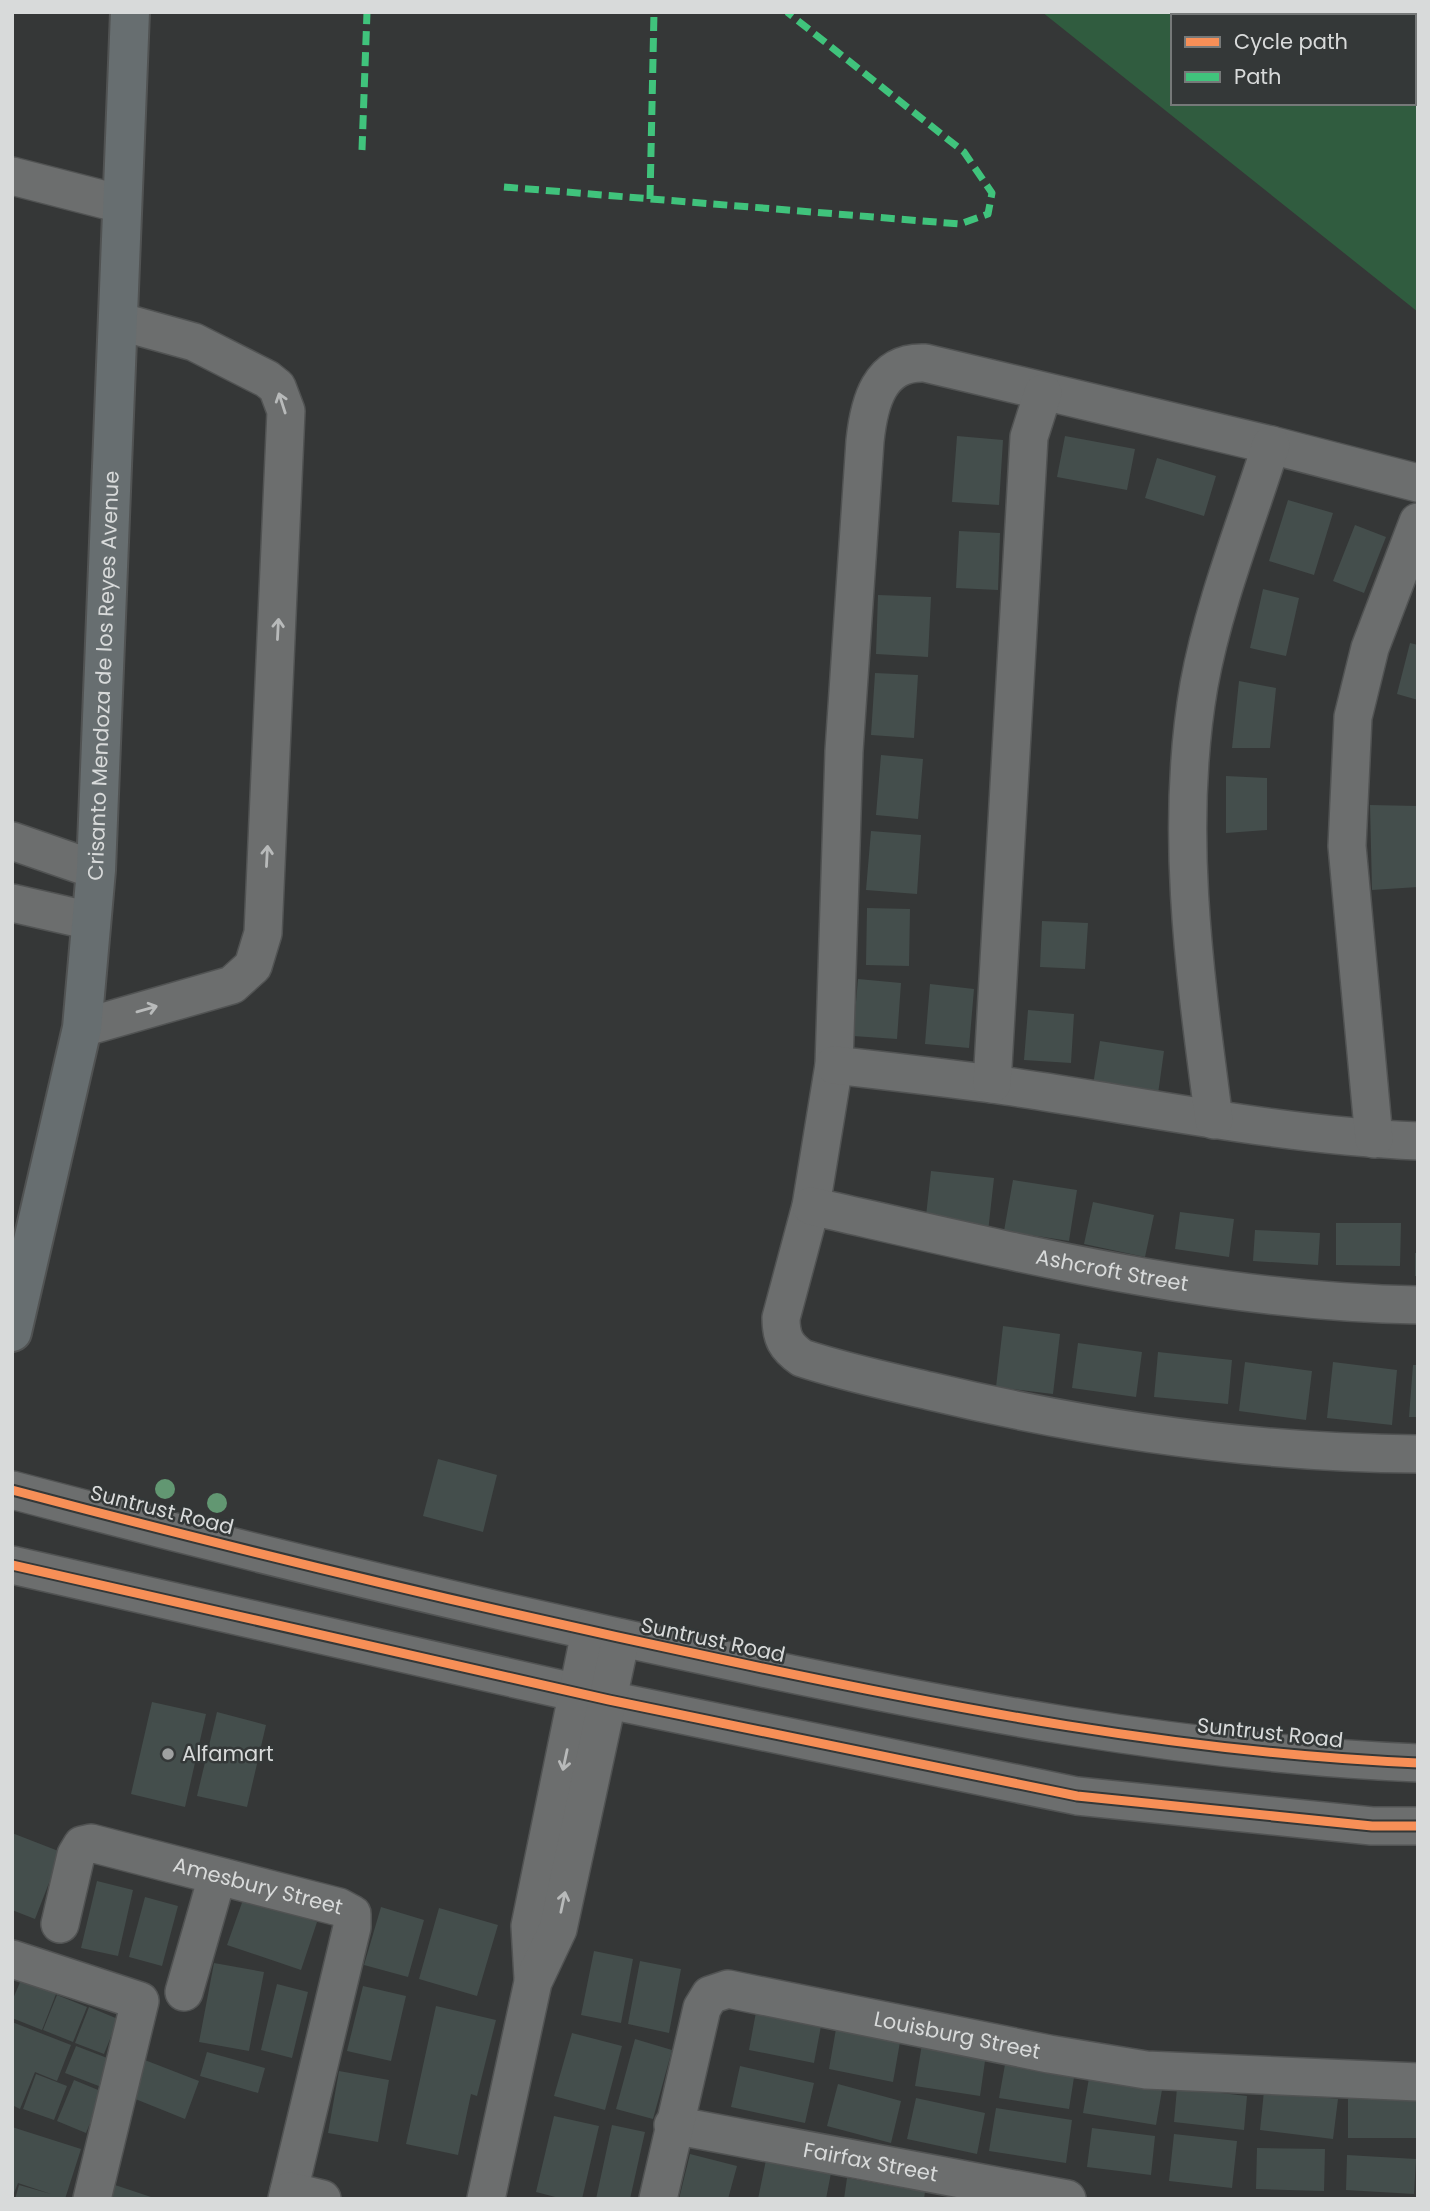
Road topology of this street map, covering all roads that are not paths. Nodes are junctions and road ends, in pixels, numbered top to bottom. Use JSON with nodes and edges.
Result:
{"nodes":[{"id":1,"x":130,"y":12,"type":"edge"},
{"id":2,"x":12,"y":176,"type":"edge"},
{"id":3,"x":121,"y":204,"type":"junction"},
{"id":4,"x":118,"y":321,"type":"junction"},
{"id":5,"x":1043,"y":393,"type":"junction"},
{"id":6,"x":1271,"y":445,"type":"junction"},
{"id":7,"x":1418,"y":483,"type":"edge"},
{"id":8,"x":1418,"y":522,"type":"edge"},
{"id":9,"x":12,"y":841,"type":"edge"},
{"id":10,"x":96,"y":870,"type":"junction"},
{"id":11,"x":12,"y":904,"type":"edge"},
{"id":12,"x":91,"y":921,"type":"junction"},
{"id":13,"x":82,"y":1028,"type":"junction"},
{"id":14,"x":834,"y":1065,"type":"junction"},
{"id":15,"x":992,"y":1084,"type":"junction"},
{"id":16,"x":1214,"y":1120,"type":"junction"},
{"id":17,"x":1374,"y":1139,"type":"junction"},
{"id":18,"x":1418,"y":1141,"type":"edge"},
{"id":19,"x":811,"y":1206,"type":"junction"},
{"id":20,"x":1418,"y":1305,"type":"edge"},
{"id":21,"x":12,"y":1332,"type":"edge"},
{"id":22,"x":1418,"y":1454,"type":"edge"},
{"id":23,"x":12,"y":1490,"type":"edge"},
{"id":24,"x":12,"y":1565,"type":"edge"},
{"id":25,"x":606,"y":1635,"type":"junction"},
{"id":26,"x":594,"y":1697,"type":"junction"},
{"id":27,"x":1418,"y":1762,"type":"edge"},
{"id":28,"x":1418,"y":1826,"type":"edge"},
{"id":29,"x":218,"y":1877,"type":"junction"},
{"id":30,"x":60,"y":1924,"type":"dead end"},
{"id":31,"x":12,"y":1959,"type":"edge"},
{"id":32,"x":184,"y":1992,"type":"dead end"},
{"id":33,"x":1418,"y":2082,"type":"edge"},
{"id":34,"x":673,"y":2125,"type":"junction"},
{"id":35,"x":299,"y":2196,"type":"edge"},
{"id":36,"x":92,"y":2199,"type":"edge"},
{"id":37,"x":486,"y":2199,"type":"edge"},
{"id":38,"x":658,"y":2199,"type":"edge"},
{"id":39,"x":1067,"y":2199,"type":"edge"}],
"edges":[{"from":1,"to":3,"type":"main road","name":"Crisanto Mendoza de los Reyes Avenue"},
{"from":2,"to":3,"type":"street"},
{"from":3,"to":4,"type":"main road","name":"Crisanto Mendoza de los Reyes Avenue"},
{"from":4,"to":10,"type":"main road","name":"Crisanto Mendoza de los Reyes Avenue"},
{"from":13,"to":4,"type":"street","one_way":true},
{"from":5,"to":6,"type":"street"},
{"from":5,"to":14,"type":"street"},
{"from":5,"to":15,"type":"street"},
{"from":6,"to":7,"type":"street"},
{"from":6,"to":16,"type":"street"},
{"from":8,"to":17,"type":"street"},
{"from":9,"to":10,"type":"street"},
{"from":10,"to":12,"type":"main road","name":"Crisanto Mendoza de los Reyes Avenue"},
{"from":11,"to":12,"type":"street"},
{"from":12,"to":13,"type":"main road","name":"Crisanto Mendoza de los Reyes Avenue"},
{"from":13,"to":21,"type":"main road","name":"Crisanto Mendoza de los Reyes Avenue"},
{"from":14,"to":15,"type":"street"},
{"from":14,"to":19,"type":"street"},
{"from":15,"to":16,"type":"street"},
{"from":16,"to":17,"type":"street"},
{"from":17,"to":18,"type":"street"},
{"from":19,"to":20,"type":"street","name":"Ashcroft Street"},
{"from":19,"to":22,"type":"street"},
{"from":23,"to":25,"type":"street","name":"Suntrust Road"},
{"from":24,"to":26,"type":"street"},
{"from":25,"to":26,"type":"street"},
{"from":25,"to":27,"type":"street","name":"Suntrust Road"},
{"from":26,"to":28,"type":"street"},
{"from":26,"to":37,"type":"street"},
{"from":29,"to":30,"type":"street","name":"Amesbury Street"},
{"from":29,"to":32,"type":"street"},
{"from":29,"to":35,"type":"street","name":"Amesbury Street"},
{"from":31,"to":36,"type":"street"},
{"from":33,"to":34,"type":"street","name":"Louisburg Street"},
{"from":34,"to":38,"type":"street","name":"Louisburg Street"},
{"from":34,"to":39,"type":"street","name":"Fairfax Street"}]}
